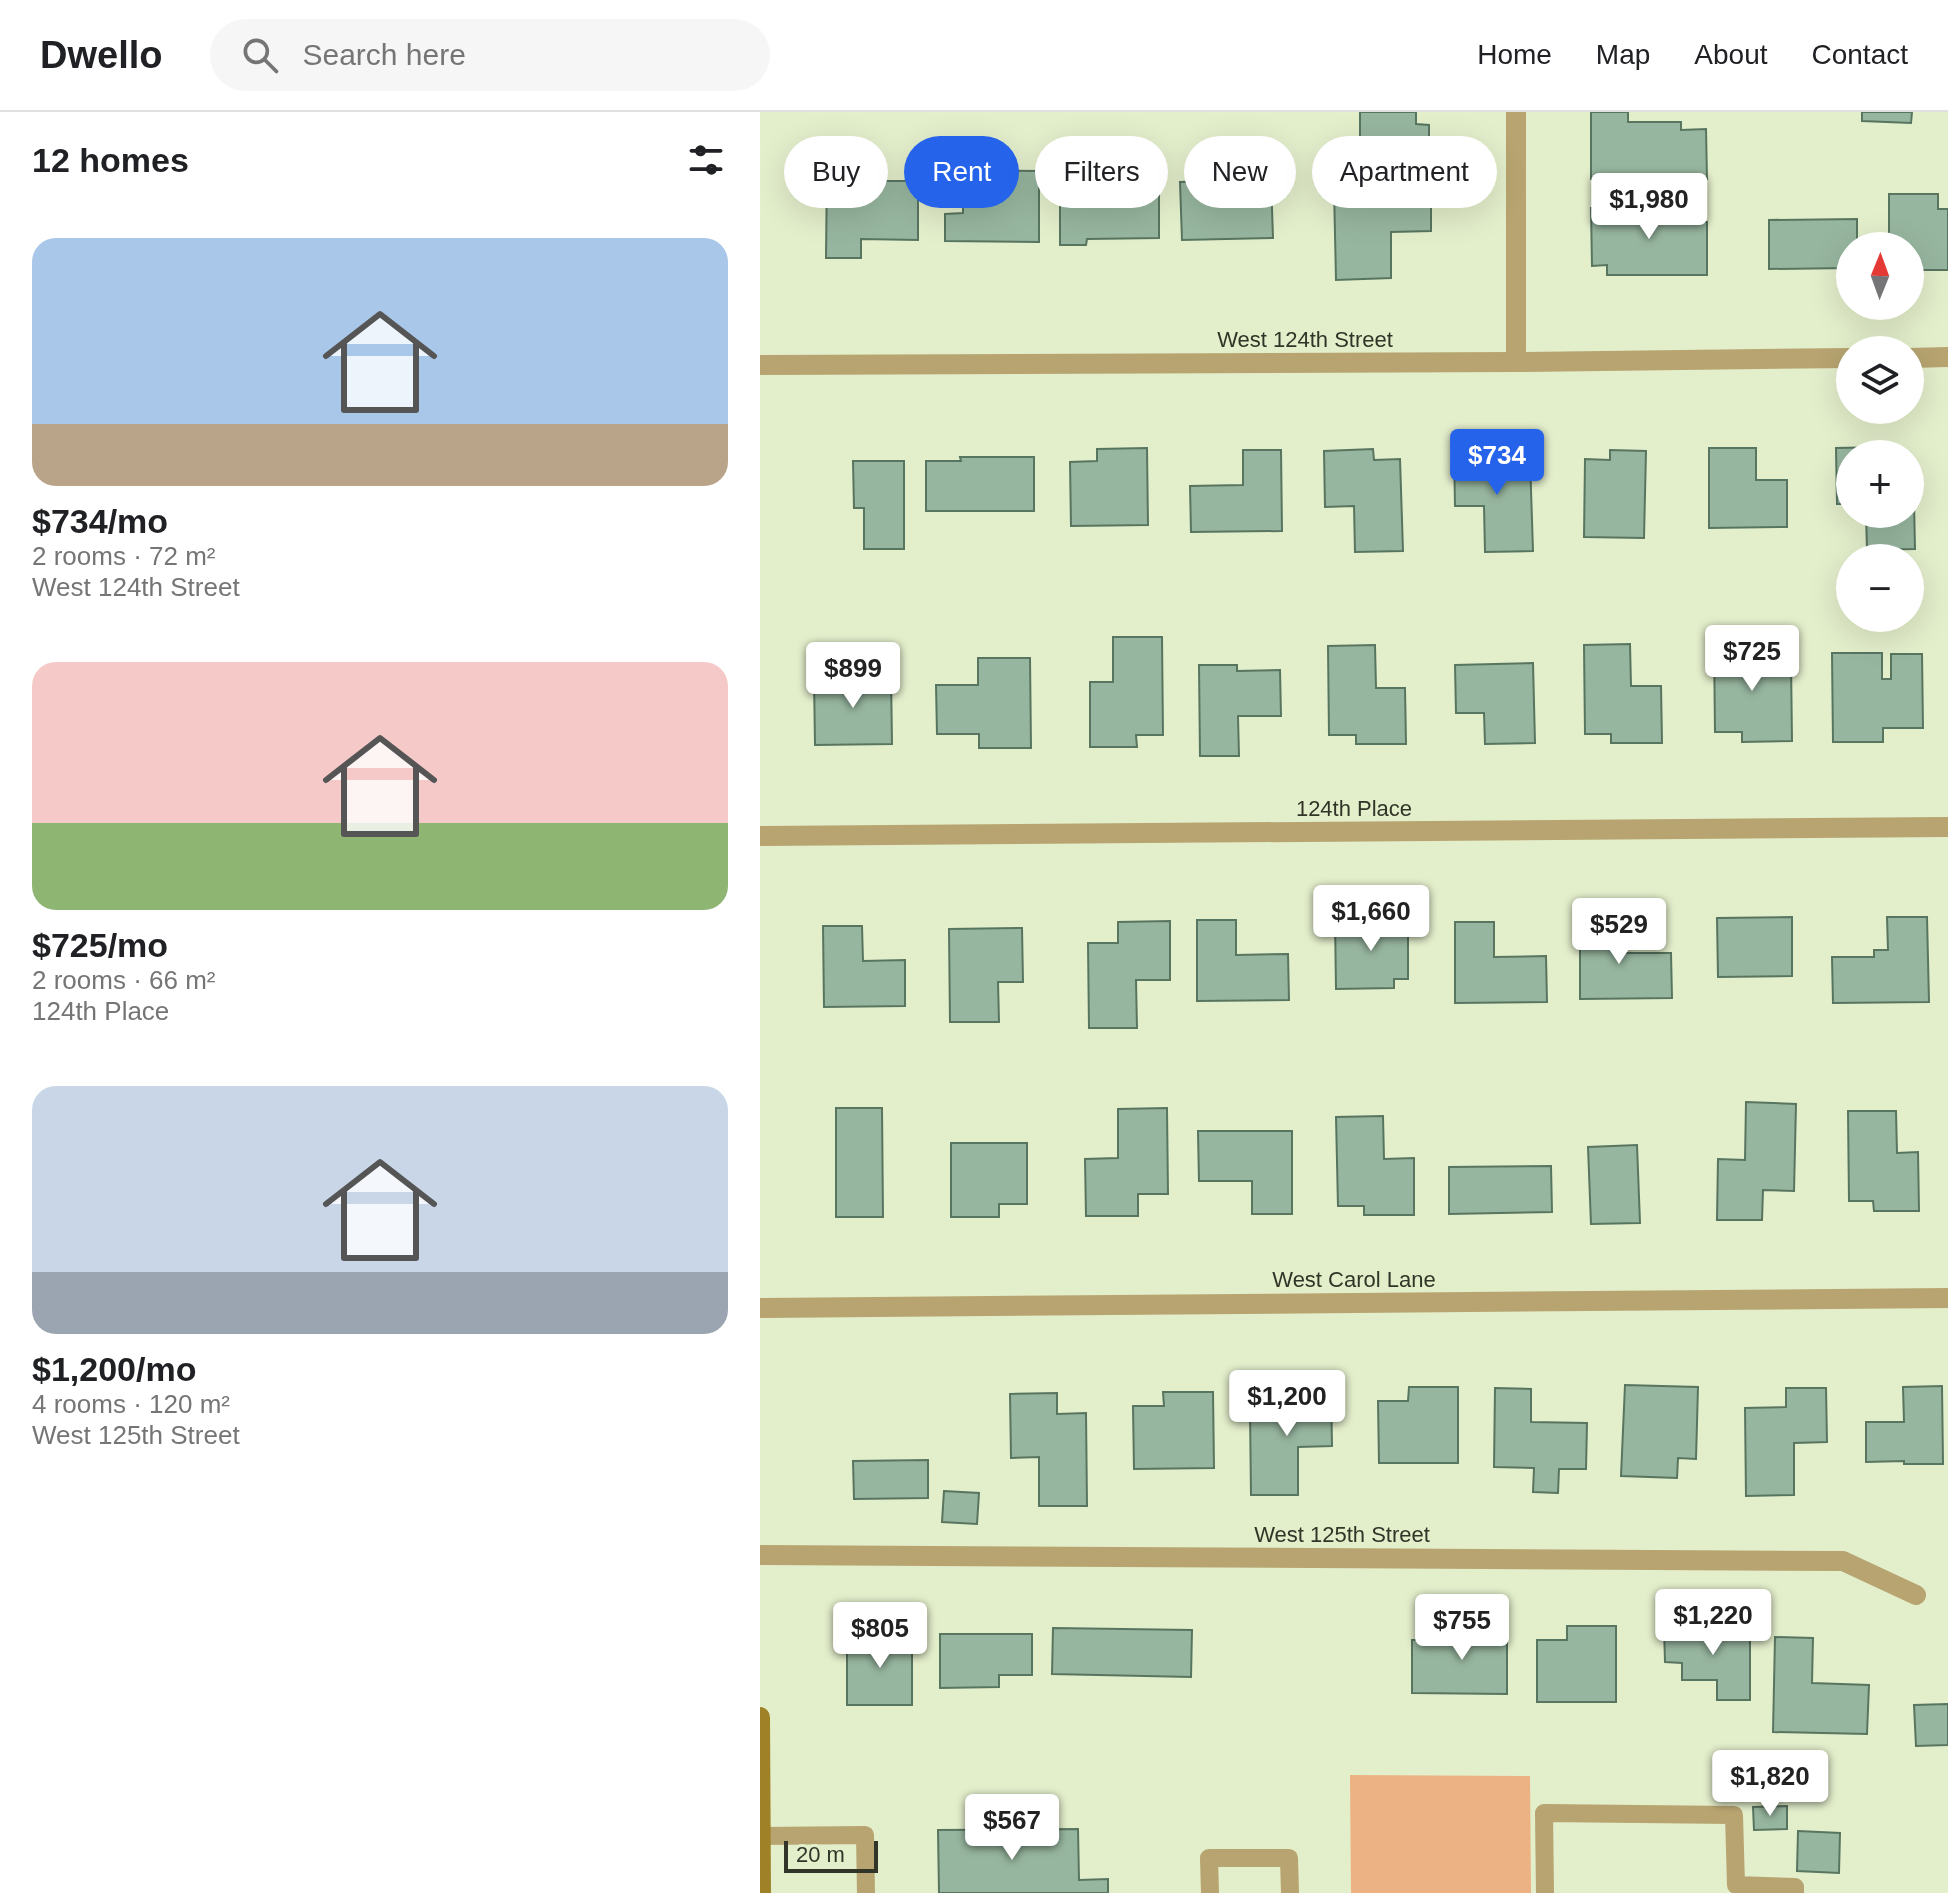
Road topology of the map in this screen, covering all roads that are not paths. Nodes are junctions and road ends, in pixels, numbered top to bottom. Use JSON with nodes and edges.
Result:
{"nodes":[{"id":1,"x":1516,"y":112,"type":"edge"},
{"id":2,"x":1948,"y":357,"type":"edge"},
{"id":3,"x":1836,"y":358,"type":"edge"},
{"id":4,"x":1924,"y":358,"type":"edge"},
{"id":5,"x":1516,"y":362,"type":"junction"},
{"id":6,"x":760,"y":365,"type":"edge"},
{"id":7,"x":1948,"y":827,"type":"edge"},
{"id":8,"x":760,"y":836,"type":"edge"},
{"id":9,"x":1948,"y":1298,"type":"edge"},
{"id":10,"x":760,"y":1308,"type":"edge"},
{"id":11,"x":760,"y":1555,"type":"edge"},
{"id":12,"x":1916,"y":1595,"type":"dead end"},
{"id":13,"x":760,"y":1717,"type":"edge"},
{"id":14,"x":760,"y":1836,"type":"edge"},
{"id":15,"x":761,"y":1893,"type":"edge"},
{"id":16,"x":866,"y":1893,"type":"edge"},
{"id":17,"x":1210,"y":1893,"type":"edge"},
{"id":18,"x":1290,"y":1893,"type":"edge"},
{"id":19,"x":1545,"y":1893,"type":"edge"},
{"id":20,"x":1795,"y":1893,"type":"edge"}],
"edges":[{"from":1,"to":5,"type":"street"},
{"from":2,"to":4,"type":"street"},
{"from":3,"to":5,"type":"street","name":"West 124th Street"},
{"from":5,"to":6,"type":"street","name":"West 124th Street"},
{"from":7,"to":8,"type":"street","name":"124th Place"},
{"from":9,"to":10,"type":"street","name":"West Carol Lane"},
{"from":11,"to":12,"type":"street","name":"West 125th Street"},
{"from":13,"to":14,"type":"main road"},
{"from":14,"to":15,"type":"main road"},
{"from":14,"to":16,"type":"lane"},
{"from":17,"to":18,"type":"lane"},
{"from":19,"to":20,"type":"lane"}]}
